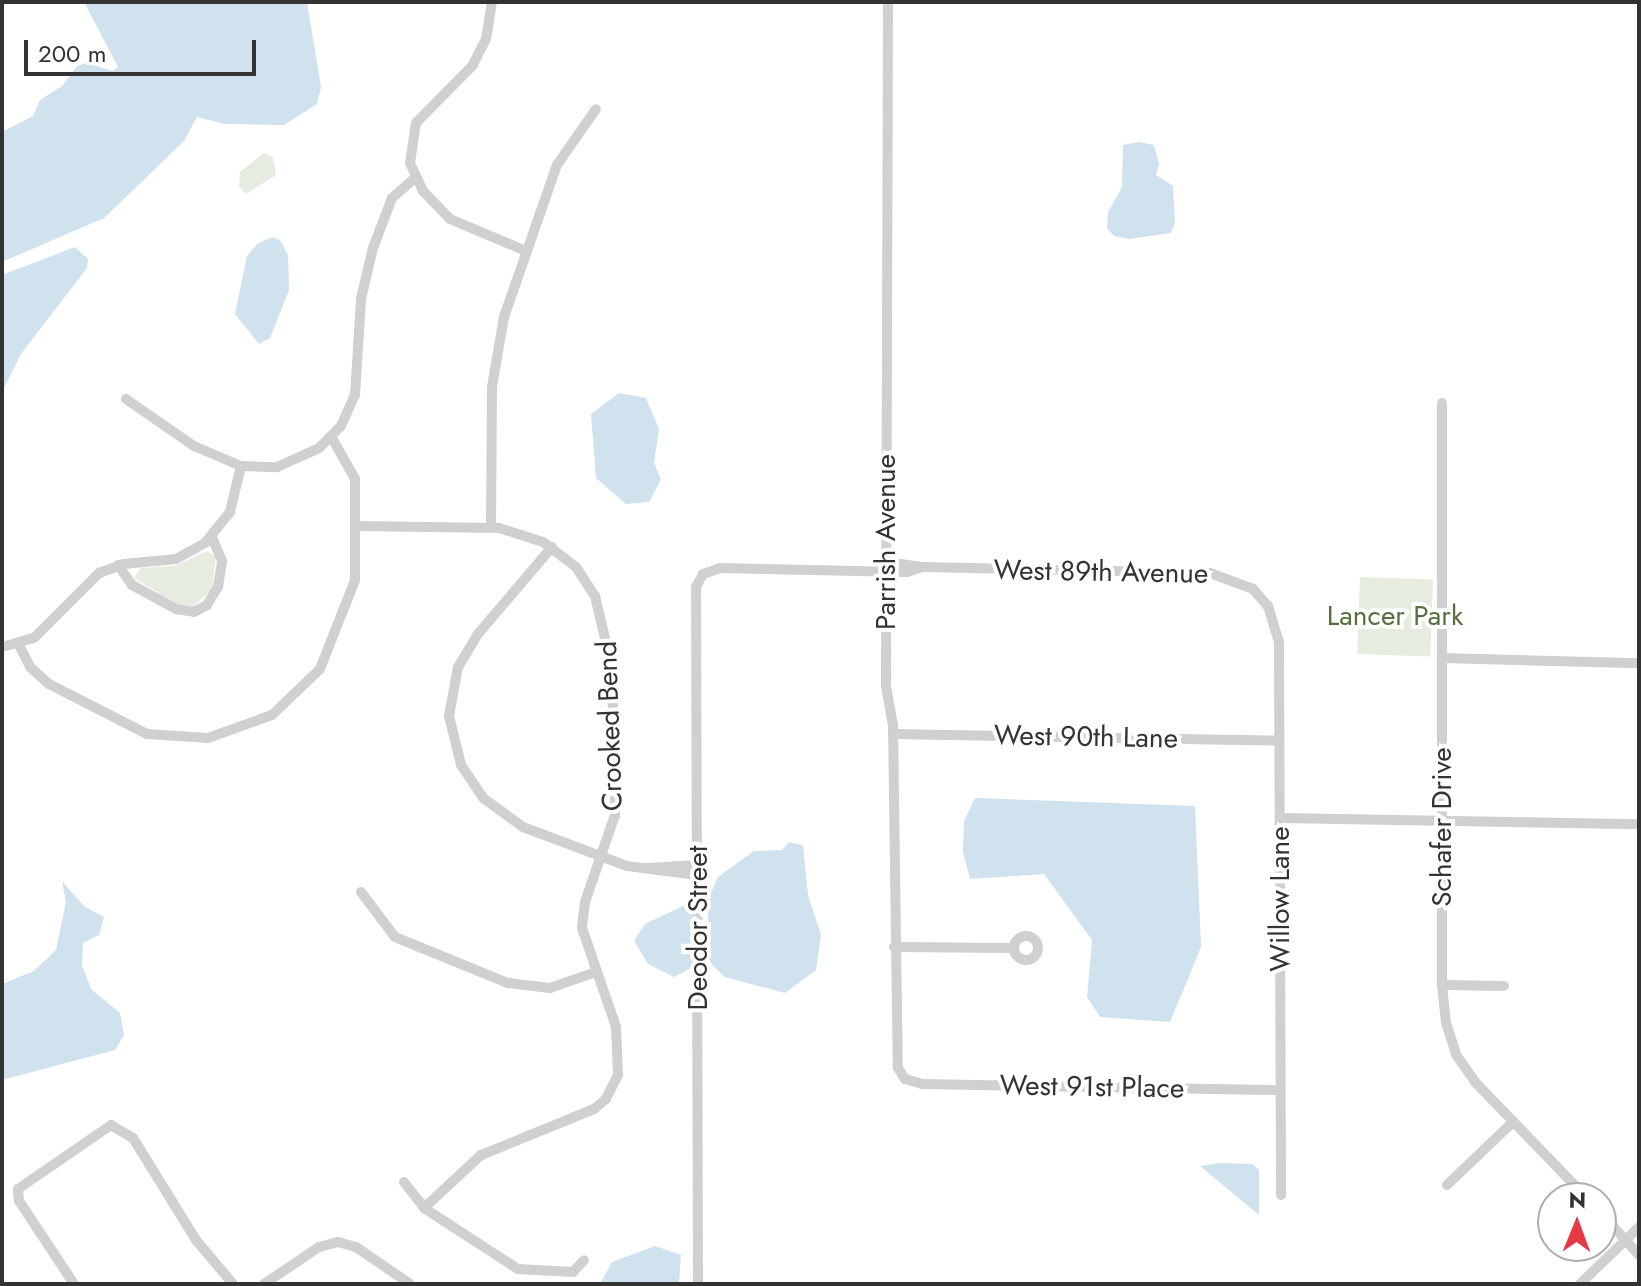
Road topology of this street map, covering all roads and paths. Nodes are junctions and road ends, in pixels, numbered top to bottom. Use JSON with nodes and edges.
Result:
{"nodes":[{"id":1,"x":492,"y":2,"type":"edge"},
{"id":2,"x":888,"y":2,"type":"edge"},
{"id":3,"x":596,"y":109,"type":"dead end"},
{"id":4,"x":415,"y":178,"type":"junction"},
{"id":5,"x":526,"y":251,"type":"junction"},
{"id":6,"x":126,"y":399,"type":"dead end"},
{"id":7,"x":1442,"y":403,"type":"dead end"},
{"id":8,"x":332,"y":438,"type":"junction"},
{"id":9,"x":241,"y":466,"type":"junction"},
{"id":10,"x":357,"y":526,"type":"junction"},
{"id":11,"x":491,"y":527,"type":"junction"},
{"id":12,"x":212,"y":537,"type":"junction"},
{"id":13,"x":552,"y":547,"type":"junction"},
{"id":14,"x":118,"y":565,"type":"junction"},
{"id":15,"x":886,"y":567,"type":"junction"},
{"id":16,"x":703,"y":574,"type":"joint"},
{"id":17,"x":1268,"y":606,"type":"joint"},
{"id":18,"x":19,"y":645,"type":"junction"},
{"id":19,"x":2,"y":647,"type":"edge"},
{"id":20,"x":1442,"y":658,"type":"junction"},
{"id":21,"x":1639,"y":663,"type":"edge"},
{"id":22,"x":893,"y":734,"type":"junction"},
{"id":23,"x":1279,"y":741,"type":"junction"},
{"id":24,"x":1280,"y":818,"type":"junction"},
{"id":25,"x":1441,"y":821,"type":"junction"},
{"id":26,"x":1639,"y":824,"type":"edge"},
{"id":27,"x":602,"y":859,"type":"junction"},
{"id":28,"x":697,"y":870,"type":"junction"},
{"id":29,"x":361,"y":892,"type":"dead end"},
{"id":30,"x":894,"y":947,"type":"junction"},
{"id":31,"x":1014,"y":948,"type":"dead end"},
{"id":32,"x":596,"y":972,"type":"junction"},
{"id":33,"x":1442,"y":985,"type":"junction"},
{"id":34,"x":1504,"y":986,"type":"dead end"},
{"id":35,"x":905,"y":1079,"type":"joint"},
{"id":36,"x":1280,"y":1090,"type":"junction"},
{"id":37,"x":1513,"y":1122,"type":"junction"},
{"id":38,"x":404,"y":1182,"type":"dead end"},
{"id":39,"x":1571,"y":1182,"type":"edge"},
{"id":40,"x":1447,"y":1185,"type":"dead end"},
{"id":41,"x":1281,"y":1195,"type":"dead end"},
{"id":42,"x":424,"y":1208,"type":"junction"},
{"id":43,"x":1639,"y":1227,"type":"edge"},
{"id":44,"x":1617,"y":1230,"type":"edge"},
{"id":45,"x":1626,"y":1239,"type":"junction"},
{"id":46,"x":1639,"y":1255,"type":"edge"},
{"id":47,"x":584,"y":1260,"type":"dead end"},
{"id":48,"x":74,"y":1284,"type":"edge"},
{"id":49,"x":233,"y":1284,"type":"edge"},
{"id":50,"x":264,"y":1284,"type":"edge"},
{"id":51,"x":410,"y":1284,"type":"edge"},
{"id":52,"x":698,"y":1284,"type":"edge"},
{"id":53,"x":1580,"y":1284,"type":"edge"}],
"edges":[{"from":1,"to":4,"type":"street"},
{"from":2,"to":15,"type":"street","name":"Parrish Avenue"},
{"from":3,"to":5,"type":"street"},
{"from":4,"to":5,"type":"street"},
{"from":4,"to":8,"type":"street"},
{"from":5,"to":11,"type":"street"},
{"from":6,"to":9,"type":"street"},
{"from":7,"to":20,"type":"street","name":"Schafer Drive"},
{"from":8,"to":9,"type":"street"},
{"from":8,"to":10,"type":"street"},
{"from":9,"to":12,"type":"street"},
{"from":10,"to":11,"type":"street","name":"Crooked Bend"},
{"from":10,"to":18,"type":"street"},
{"from":11,"to":13,"type":"street","name":"Crooked Bend"},
{"from":12,"to":14,"type":"street"},
{"from":12,"to":14,"type":"street"},
{"from":13,"to":27,"type":"street","name":"Crooked Bend"},
{"from":13,"to":27,"type":"street"},
{"from":14,"to":18,"type":"street"},
{"from":15,"to":16,"type":"street","name":"West 89th Avenue"},
{"from":15,"to":17,"type":"street","name":"West 89th Avenue"},
{"from":15,"to":22,"type":"street","name":"Parrish Avenue"},
{"from":16,"to":28,"type":"street","name":"Deodor Street"},
{"from":17,"to":23,"type":"street","name":"Willow Lane"},
{"from":18,"to":19,"type":"street"},
{"from":20,"to":21,"type":"street"},
{"from":20,"to":25,"type":"street","name":"Schafer Drive"},
{"from":22,"to":23,"type":"street","name":"West 90th Lane"},
{"from":22,"to":30,"type":"street","name":"Parrish Avenue"},
{"from":23,"to":24,"type":"street","name":"Willow Lane"},
{"from":24,"to":25,"type":"street"},
{"from":24,"to":36,"type":"street","name":"Willow Lane"},
{"from":25,"to":26,"type":"street"},
{"from":25,"to":33,"type":"street","name":"Schafer Drive"},
{"from":27,"to":28,"type":"street"},
{"from":27,"to":32,"type":"street","name":"Crooked Bend"},
{"from":28,"to":52,"type":"street","name":"Deodor Street"},
{"from":29,"to":32,"type":"street"},
{"from":30,"to":31,"type":"street"},
{"from":30,"to":35,"type":"street","name":"Parrish Avenue"},
{"from":32,"to":42,"type":"street","name":"Crooked Bend"},
{"from":33,"to":34,"type":"street"},
{"from":33,"to":37,"type":"street","name":"Schafer Drive"},
{"from":35,"to":36,"type":"street","name":"West 91st Place"},
{"from":36,"to":41,"type":"street","name":"Willow Lane"},
{"from":37,"to":39,"type":"street","name":"Schafer Drive"},
{"from":37,"to":40,"type":"street"},
{"from":38,"to":42,"type":"street"},
{"from":42,"to":47,"type":"street"},
{"from":43,"to":45,"type":"street"},
{"from":44,"to":45,"type":"street"},
{"from":45,"to":46,"type":"street"},
{"from":45,"to":53,"type":"street"},
{"from":48,"to":49,"type":"street"},
{"from":50,"to":51,"type":"street"}]}
